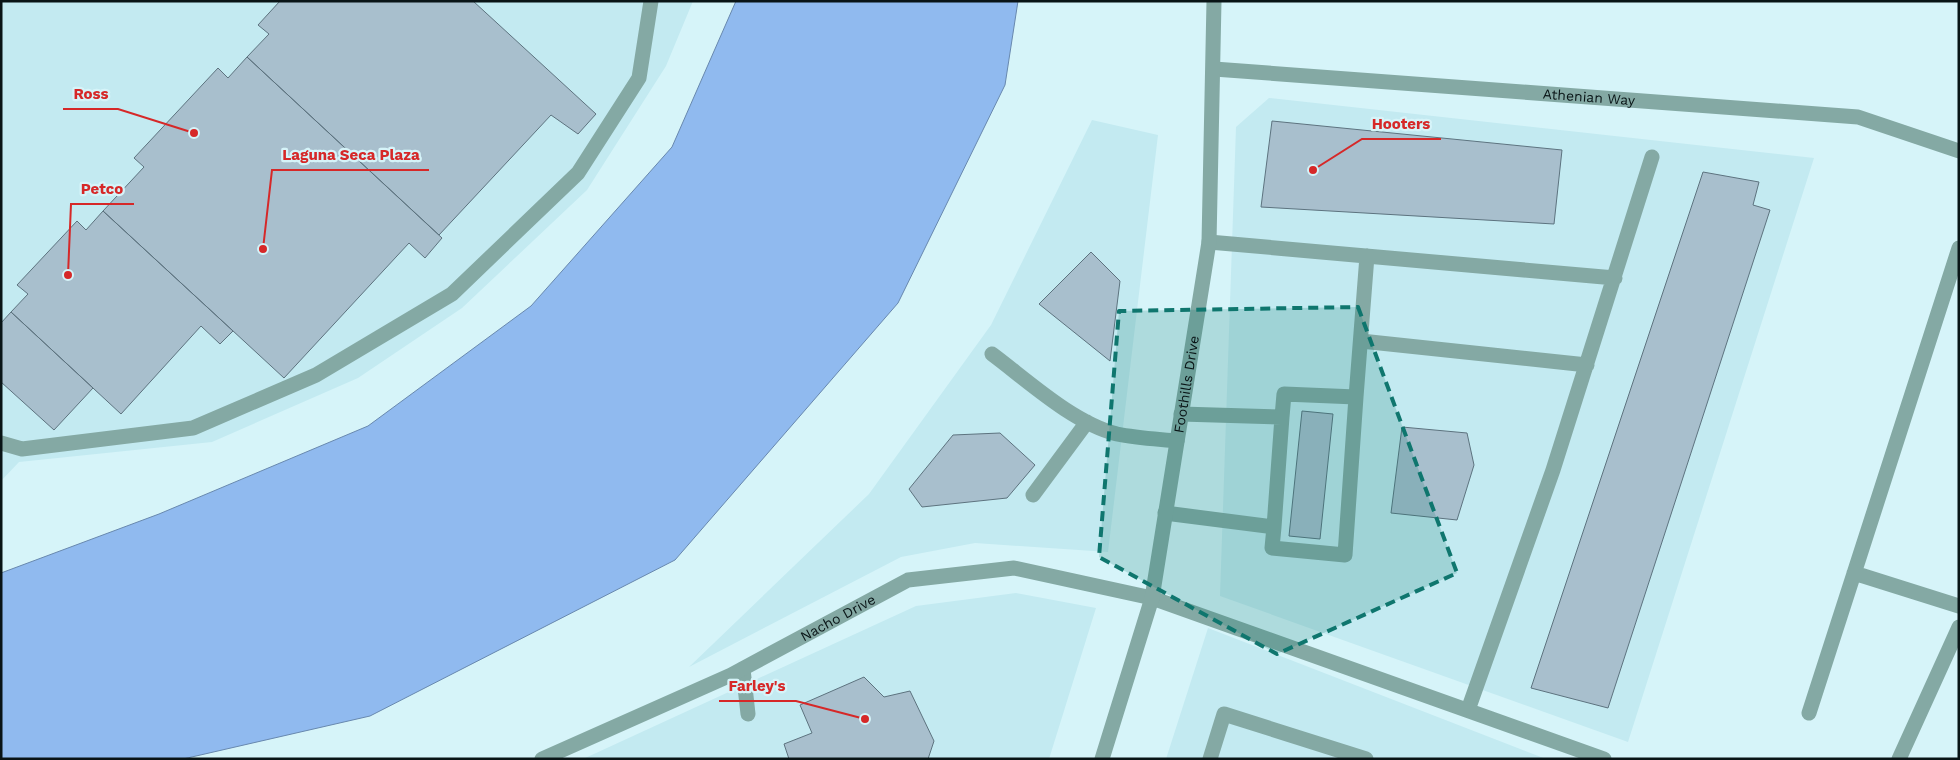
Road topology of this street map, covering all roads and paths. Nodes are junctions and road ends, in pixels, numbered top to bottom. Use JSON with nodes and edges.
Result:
{"nodes":[{"id":1,"x":651,"y":1,"type":"edge"},
{"id":2,"x":1214,"y":1,"type":"edge"},
{"id":3,"x":1214,"y":69,"type":"junction"},
{"id":4,"x":1959,"y":150,"type":"edge"},
{"id":5,"x":1652,"y":157,"type":"dead end"},
{"id":6,"x":1209,"y":242,"type":"junction"},
{"id":7,"x":1959,"y":248,"type":"edge"},
{"id":8,"x":1367,"y":256,"type":"junction"},
{"id":9,"x":1615,"y":278,"type":"junction"},
{"id":10,"x":1361,"y":341,"type":"junction"},
{"id":11,"x":992,"y":354,"type":"dead end"},
{"id":12,"x":1587,"y":365,"type":"junction"},
{"id":13,"x":1356,"y":398,"type":"junction"},
{"id":14,"x":1181,"y":414,"type":"junction"},
{"id":15,"x":1282,"y":416,"type":"junction"},
{"id":16,"x":1087,"y":422,"type":"junction"},
{"id":17,"x":1177,"y":441,"type":"junction"},
{"id":18,"x":1,"y":443,"type":"edge"},
{"id":19,"x":1033,"y":494,"type":"dead end"},
{"id":20,"x":1165,"y":513,"type":"junction"},
{"id":21,"x":1274,"y":527,"type":"junction"},
{"id":22,"x":1854,"y":573,"type":"junction"},
{"id":23,"x":1152,"y":598,"type":"junction"},
{"id":24,"x":1959,"y":606,"type":"edge"},
{"id":25,"x":1959,"y":627,"type":"edge"},
{"id":26,"x":744,"y":669,"type":"junction"},
{"id":27,"x":1468,"y":710,"type":"junction"},
{"id":28,"x":1809,"y":713,"type":"dead end"},
{"id":29,"x":748,"y":714,"type":"dead end"},
{"id":30,"x":542,"y":759,"type":"edge"},
{"id":31,"x":1102,"y":759,"type":"edge"},
{"id":32,"x":1210,"y":759,"type":"edge"},
{"id":33,"x":1366,"y":759,"type":"edge"},
{"id":34,"x":1604,"y":759,"type":"edge"},
{"id":35,"x":1899,"y":759,"type":"edge"}],
"edges":[{"from":1,"to":18,"type":"street"},
{"from":2,"to":3,"type":"street","name":"Foothills Drive"},
{"from":3,"to":4,"type":"street","name":"Athenian Way"},
{"from":3,"to":6,"type":"street","name":"Foothills Drive"},
{"from":5,"to":9,"type":"street"},
{"from":6,"to":8,"type":"street"},
{"from":6,"to":14,"type":"street","name":"Foothills Drive"},
{"from":7,"to":22,"type":"street"},
{"from":8,"to":9,"type":"street"},
{"from":8,"to":10,"type":"street"},
{"from":9,"to":12,"type":"street"},
{"from":10,"to":12,"type":"street"},
{"from":10,"to":13,"type":"street"},
{"from":11,"to":16,"type":"street"},
{"from":12,"to":27,"type":"street"},
{"from":13,"to":15,"type":"street"},
{"from":13,"to":21,"type":"street"},
{"from":14,"to":15,"type":"street"},
{"from":14,"to":17,"type":"street","name":"Foothills Drive"},
{"from":15,"to":21,"type":"street"},
{"from":16,"to":17,"type":"street"},
{"from":16,"to":19,"type":"street"},
{"from":17,"to":20,"type":"street","name":"Foothills Drive"},
{"from":20,"to":21,"type":"street"},
{"from":20,"to":23,"type":"street","name":"Foothills Drive"},
{"from":22,"to":24,"type":"street"},
{"from":22,"to":28,"type":"street"},
{"from":23,"to":26,"type":"street","name":"Nacho Drive"},
{"from":23,"to":27,"type":"street","name":"Nacho Drive"},
{"from":23,"to":31,"type":"street","name":"Foothills Drive"},
{"from":25,"to":35,"type":"street"},
{"from":26,"to":29,"type":"street"},
{"from":26,"to":30,"type":"street","name":"Nacho Drive"},
{"from":27,"to":34,"type":"street","name":"Nacho Drive"},
{"from":32,"to":33,"type":"street"}]}
